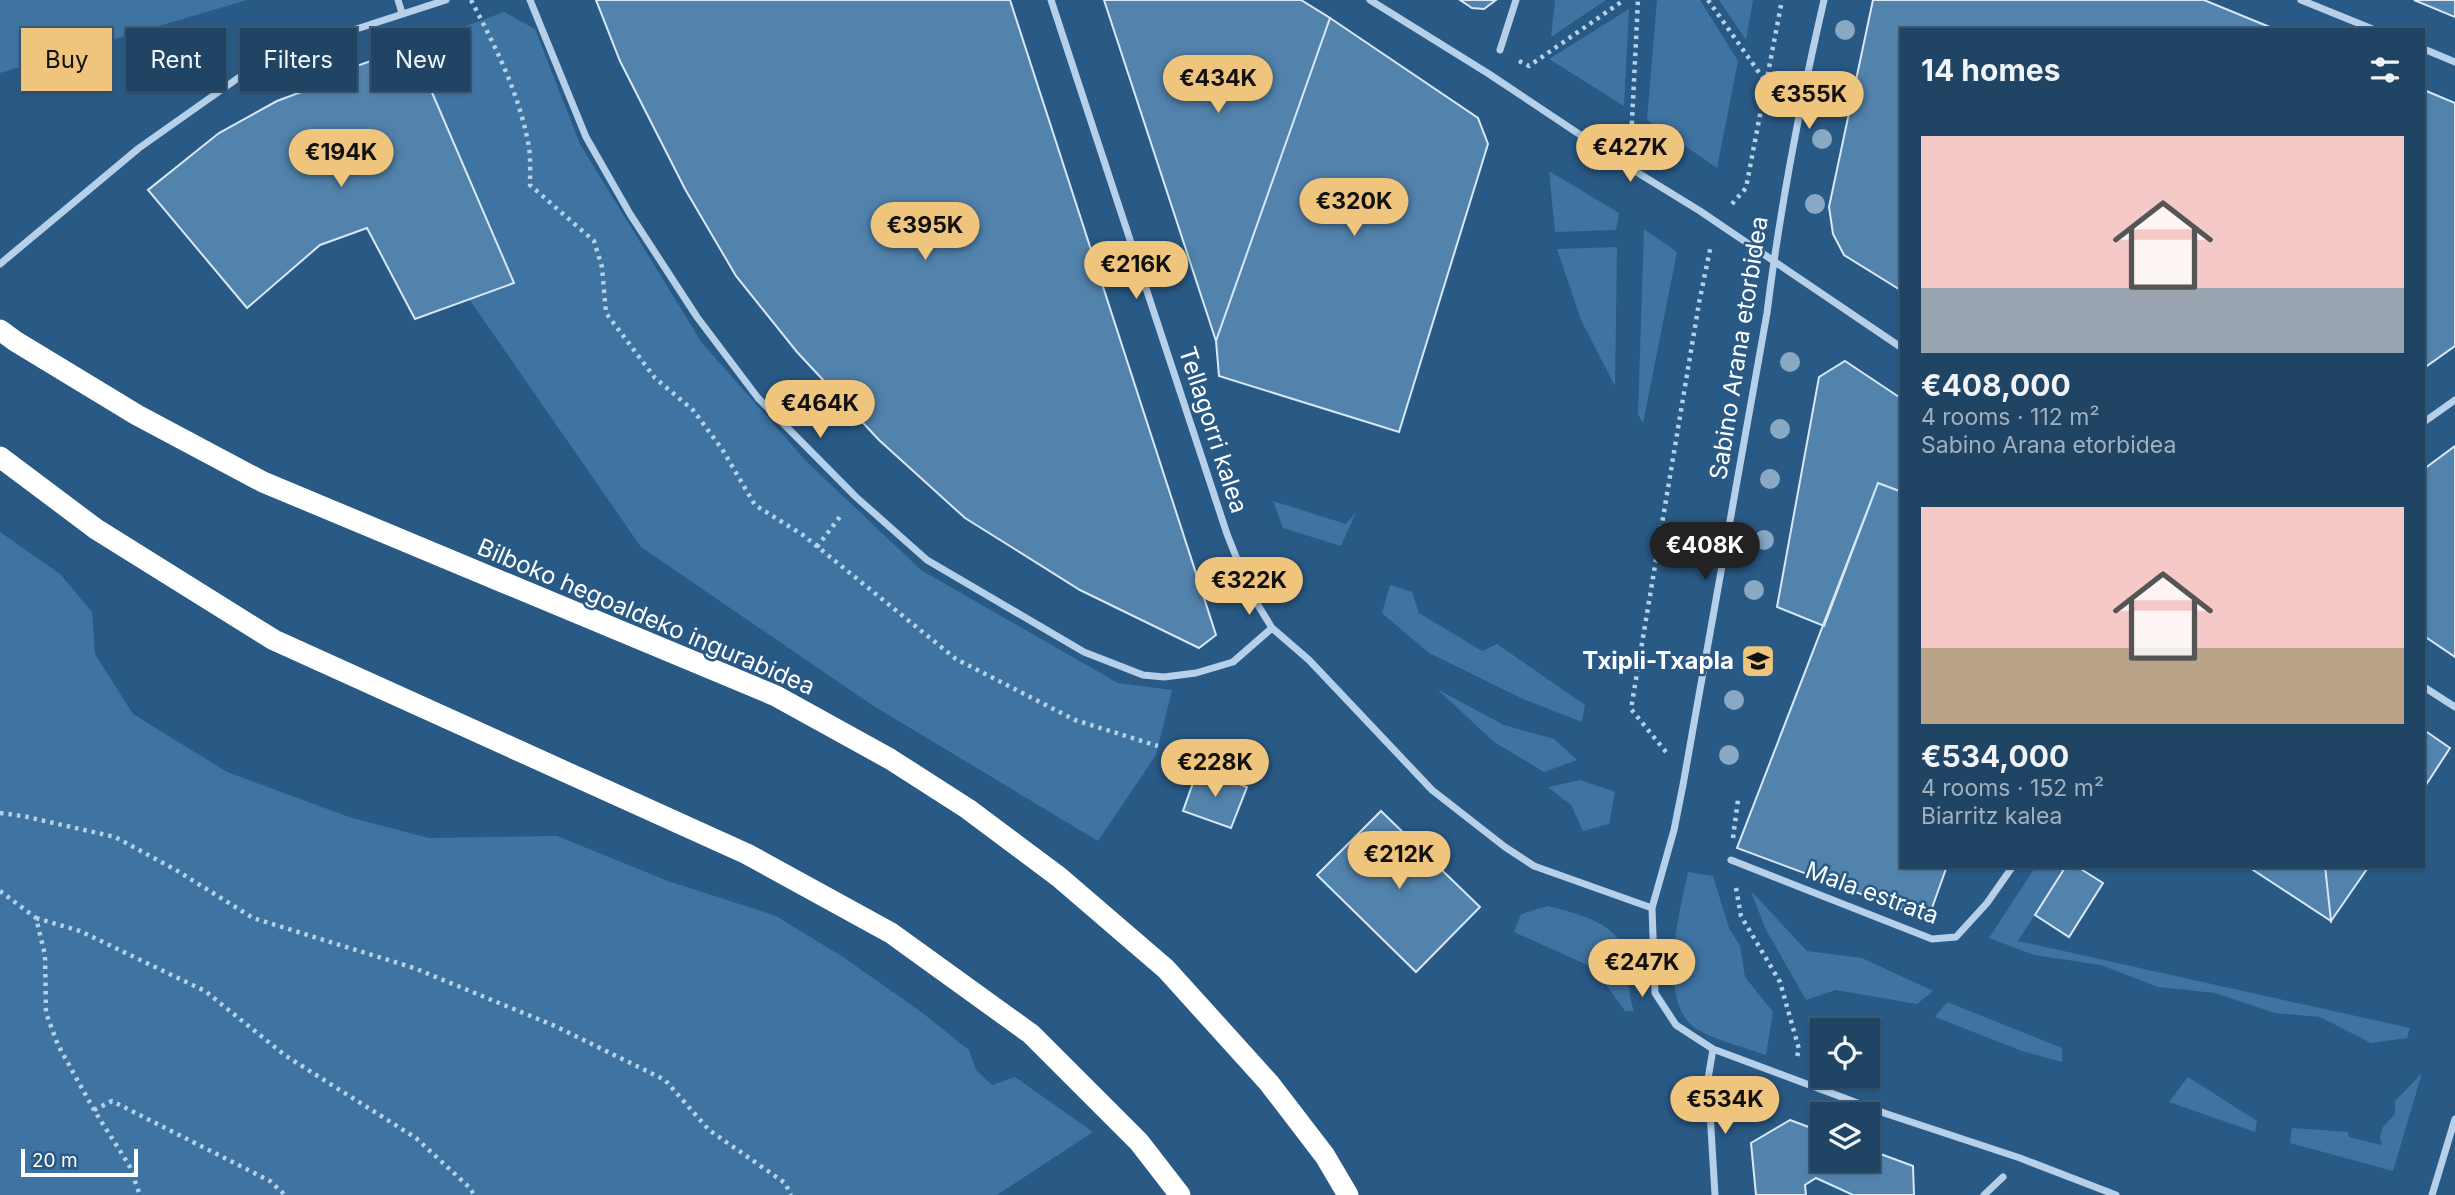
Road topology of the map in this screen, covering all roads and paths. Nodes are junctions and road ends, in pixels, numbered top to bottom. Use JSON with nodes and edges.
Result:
{"nodes":[{"id":1,"x":398,"y":0,"type":"edge"},
{"id":2,"x":446,"y":0,"type":"edge"},
{"id":3,"x":530,"y":0,"type":"edge"},
{"id":4,"x":1051,"y":0,"type":"edge"},
{"id":5,"x":1370,"y":0,"type":"edge"},
{"id":6,"x":1516,"y":0,"type":"edge"},
{"id":7,"x":1625,"y":0,"type":"edge"},
{"id":8,"x":1638,"y":0,"type":"edge"},
{"id":9,"x":1708,"y":0,"type":"edge"},
{"id":10,"x":1782,"y":0,"type":"edge"},
{"id":11,"x":1824,"y":0,"type":"edge"},
{"id":12,"x":2301,"y":0,"type":"edge"},
{"id":13,"x":402,"y":13,"type":"junction"},
{"id":14,"x":2370,"y":28,"type":"edge"},
{"id":15,"x":2425,"y":49,"type":"edge"},
{"id":16,"x":1500,"y":50,"type":"joint"},
{"id":17,"x":2455,"y":62,"type":"edge"},
{"id":18,"x":1766,"y":82,"type":"junction"},
{"id":19,"x":1630,"y":168,"type":"junction"},
{"id":20,"x":1717,"y":222,"type":"junction"},
{"id":21,"x":1772,"y":258,"type":"junction"},
{"id":22,"x":0,"y":264,"type":"edge"},
{"id":23,"x":8,"y":336,"type":"edge"},
{"id":24,"x":1900,"y":347,"type":"edge"},
{"id":25,"x":2455,"y":400,"type":"edge"},
{"id":26,"x":2425,"y":421,"type":"edge"},
{"id":27,"x":0,"y":457,"type":"edge"},
{"id":28,"x":850,"y":505,"type":"dead end"},
{"id":29,"x":817,"y":547,"type":"dead end"},
{"id":30,"x":1272,"y":628,"type":"junction"},
{"id":31,"x":2425,"y":688,"type":"edge"},
{"id":32,"x":2455,"y":707,"type":"edge"},
{"id":33,"x":1687,"y":757,"type":"junction"},
{"id":34,"x":1738,"y":800,"type":"dead end"},
{"id":35,"x":0,"y":813,"type":"edge"},
{"id":36,"x":1731,"y":860,"type":"junction"},
{"id":37,"x":2012,"y":868,"type":"edge"},
{"id":38,"x":0,"y":891,"type":"edge"},
{"id":39,"x":1652,"y":908,"type":"junction"},
{"id":40,"x":36,"y":918,"type":"junction"},
{"id":41,"x":1713,"y":1049,"type":"junction"},
{"id":42,"x":1790,"y":1077,"type":"junction"},
{"id":43,"x":94,"y":1110,"type":"junction"},
{"id":44,"x":2455,"y":1119,"type":"edge"},
{"id":45,"x":2003,"y":1177,"type":"dead end"},
{"id":46,"x":140,"y":1195,"type":"edge"},
{"id":47,"x":285,"y":1195,"type":"edge"},
{"id":48,"x":474,"y":1195,"type":"edge"},
{"id":49,"x":791,"y":1195,"type":"edge"},
{"id":50,"x":1181,"y":1195,"type":"edge"},
{"id":51,"x":1348,"y":1195,"type":"edge"},
{"id":52,"x":1714,"y":1195,"type":"edge"},
{"id":53,"x":1984,"y":1195,"type":"edge"},
{"id":54,"x":2116,"y":1195,"type":"edge"},
{"id":55,"x":2432,"y":1195,"type":"edge"}],
"edges":[{"from":1,"to":13,"type":"street"},
{"from":2,"to":13,"type":"street"},
{"from":3,"to":30,"type":"street"},
{"from":4,"to":30,"type":"street","name":"Tellagorri kalea"},
{"from":5,"to":19,"type":"street"},
{"from":6,"to":16,"type":"street"},
{"from":7,"to":16,"type":"path"},
{"from":8,"to":19,"type":"path"},
{"from":9,"to":18,"type":"path"},
{"from":10,"to":18,"type":"path"},
{"from":11,"to":21,"type":"street","name":"Sabino Arana etorbidea"},
{"from":12,"to":14,"type":"street"},
{"from":13,"to":22,"type":"street"},
{"from":15,"to":17,"type":"street"},
{"from":18,"to":20,"type":"path"},
{"from":19,"to":20,"type":"street"},
{"from":20,"to":21,"type":"street"},
{"from":20,"to":33,"type":"path"},
{"from":21,"to":24,"type":"street"},
{"from":21,"to":33,"type":"street","name":"Sabino Arana etorbidea"},
{"from":23,"to":51,"type":"highway","name":"Bilboko hegoaldeko ingurabidea"},
{"from":25,"to":26,"type":"street"},
{"from":27,"to":50,"type":"highway"},
{"from":28,"to":29,"type":"path"},
{"from":30,"to":39,"type":"street","name":"Tellagorri kalea"},
{"from":31,"to":32,"type":"street"},
{"from":33,"to":39,"type":"street","name":"Sabino Arana etorbidea"},
{"from":34,"to":36,"type":"path"},
{"from":35,"to":49,"type":"path"},
{"from":36,"to":37,"type":"street","name":"Mala estrata"},
{"from":36,"to":42,"type":"path"},
{"from":38,"to":40,"type":"path"},
{"from":39,"to":41,"type":"street","name":"Sabino Arana etorbidea"},
{"from":40,"to":43,"type":"path"},
{"from":40,"to":48,"type":"path"},
{"from":41,"to":42,"type":"street","name":"Sabino Arana etorbidea"},
{"from":41,"to":52,"type":"street"},
{"from":42,"to":54,"type":"street","name":"Sabino Arana etorbidea"},
{"from":43,"to":46,"type":"path"},
{"from":43,"to":47,"type":"path"},
{"from":44,"to":55,"type":"street"},
{"from":45,"to":53,"type":"street"}]}
